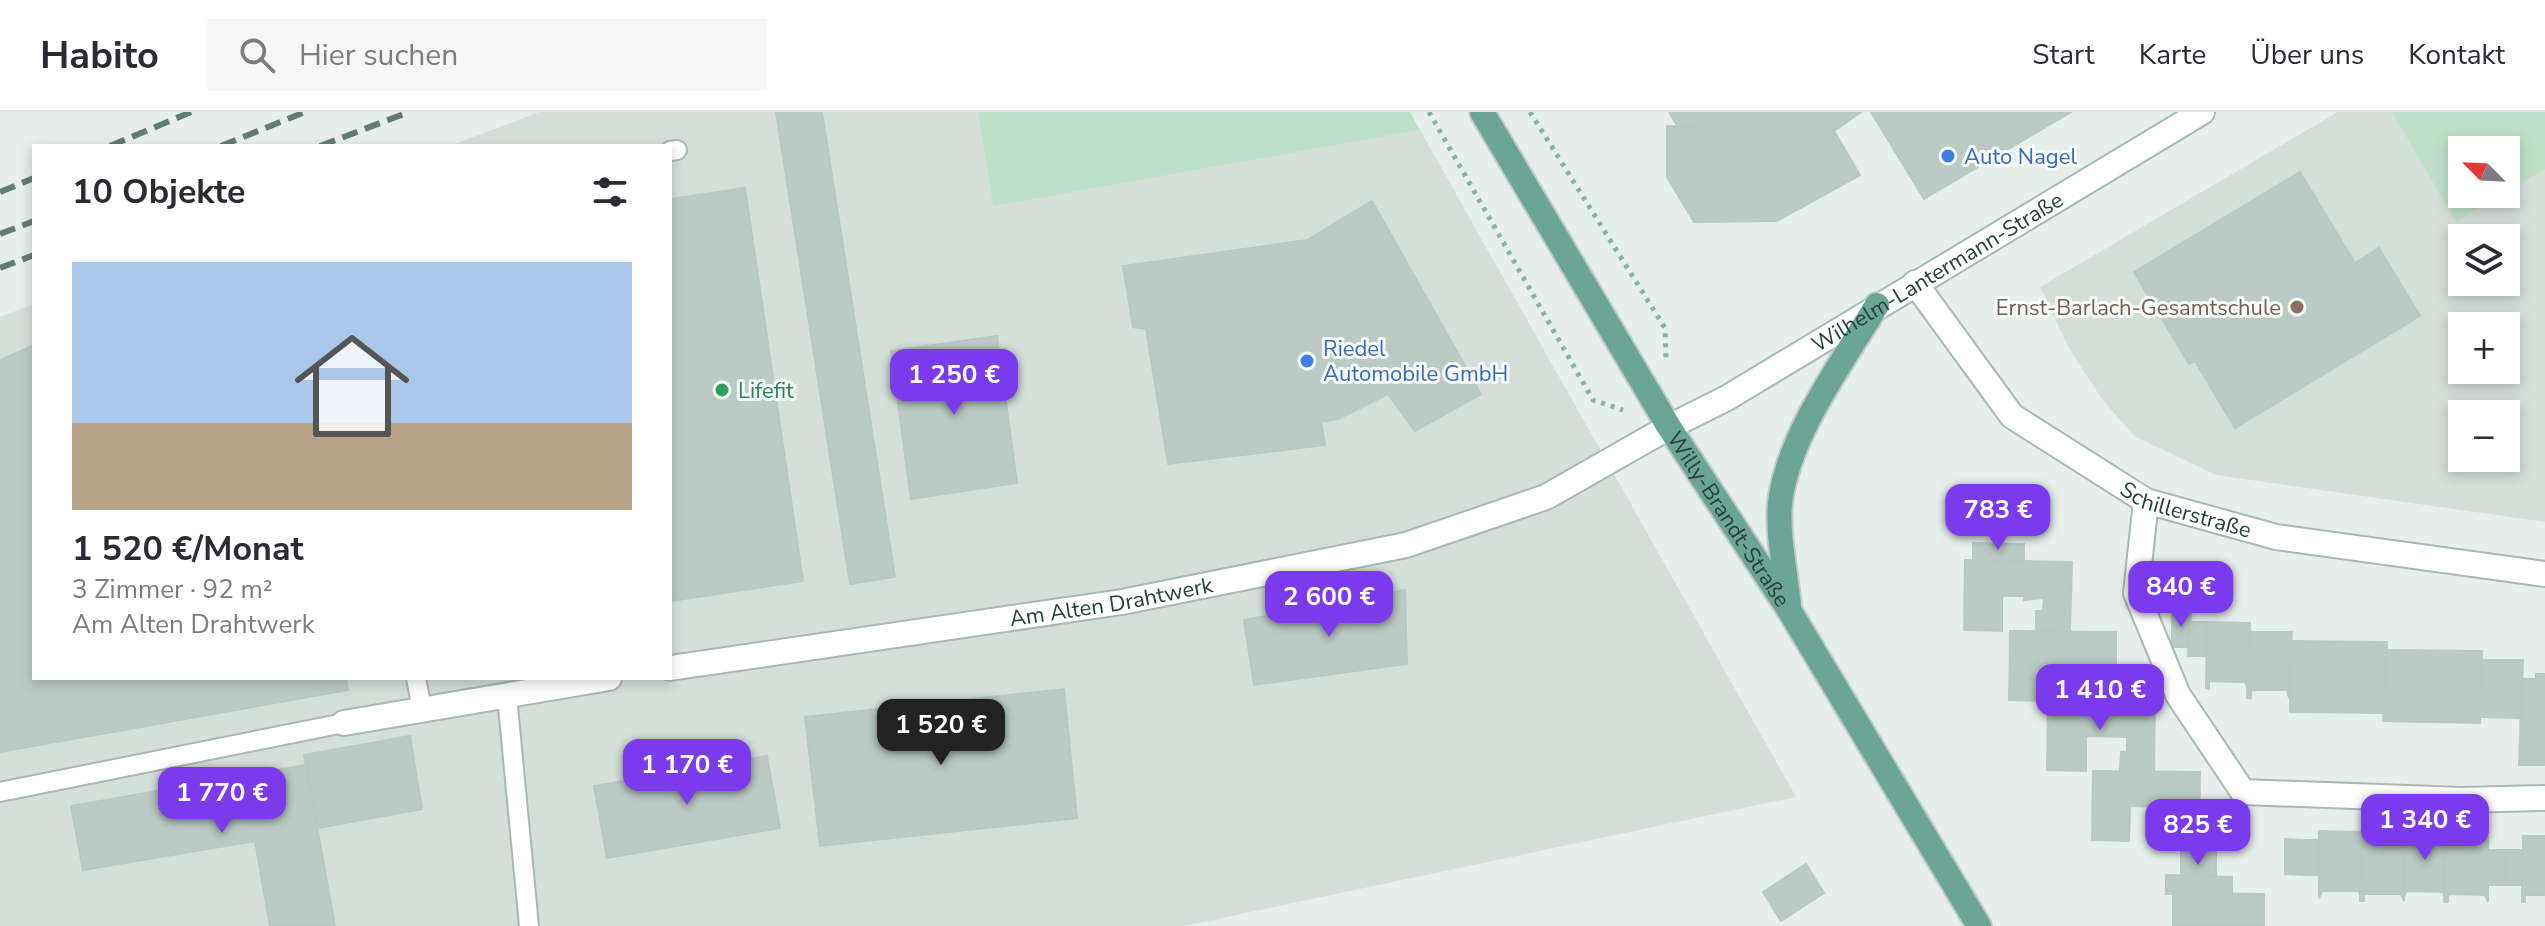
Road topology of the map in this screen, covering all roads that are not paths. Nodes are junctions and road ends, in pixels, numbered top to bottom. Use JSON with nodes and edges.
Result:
{"nodes":[{"id":1,"x":1482,"y":112,"type":"edge"},
{"id":2,"x":2202,"y":112,"type":"edge"},
{"id":3,"x":1915,"y":283,"type":"junction"},
{"id":4,"x":1877,"y":305,"type":"junction"},
{"id":5,"x":1669,"y":427,"type":"junction"},
{"id":6,"x":2146,"y":501,"type":"junction"},
{"id":7,"x":2545,"y":574,"type":"edge"},
{"id":8,"x":1789,"y":610,"type":"junction"},
{"id":9,"x":672,"y":668,"type":"edge"},
{"id":10,"x":416,"y":680,"type":"edge"},
{"id":11,"x":590,"y":680,"type":"edge"},
{"id":12,"x":497,"y":690,"type":"edge"},
{"id":13,"x":422,"y":709,"type":"junction"},
{"id":14,"x":344,"y":723,"type":"joint"},
{"id":15,"x":0,"y":792,"type":"edge"},
{"id":16,"x":2545,"y":798,"type":"edge"},
{"id":17,"x":529,"y":926,"type":"edge"},
{"id":18,"x":1979,"y":926,"type":"edge"}],
"edges":[{"from":1,"to":5,"type":"main road","name":"Willy-Brandt-Straße"},
{"from":2,"to":3,"type":"street","name":"Wilhelm-Lantermann-Straße"},
{"from":3,"to":4,"type":"street","name":"Wilhelm-Lantermann-Straße"},
{"from":3,"to":6,"type":"street","name":"Schillerstraße"},
{"from":4,"to":5,"type":"street","name":"Wilhelm-Lantermann-Straße"},
{"from":4,"to":8,"type":"main road"},
{"from":5,"to":8,"type":"main road","name":"Willy-Brandt-Straße"},
{"from":5,"to":9,"type":"street","name":"Am Alten Drahtwerk"},
{"from":6,"to":7,"type":"street","name":"Schillerstraße"},
{"from":6,"to":16,"type":"street"},
{"from":8,"to":18,"type":"main road","name":"Willy-Brandt-Straße"},
{"from":10,"to":13,"type":"lane"},
{"from":11,"to":12,"type":"street"},
{"from":12,"to":13,"type":"street"},
{"from":12,"to":17,"type":"lane"},
{"from":13,"to":14,"type":"street"},
{"from":14,"to":15,"type":"lane"}]}
